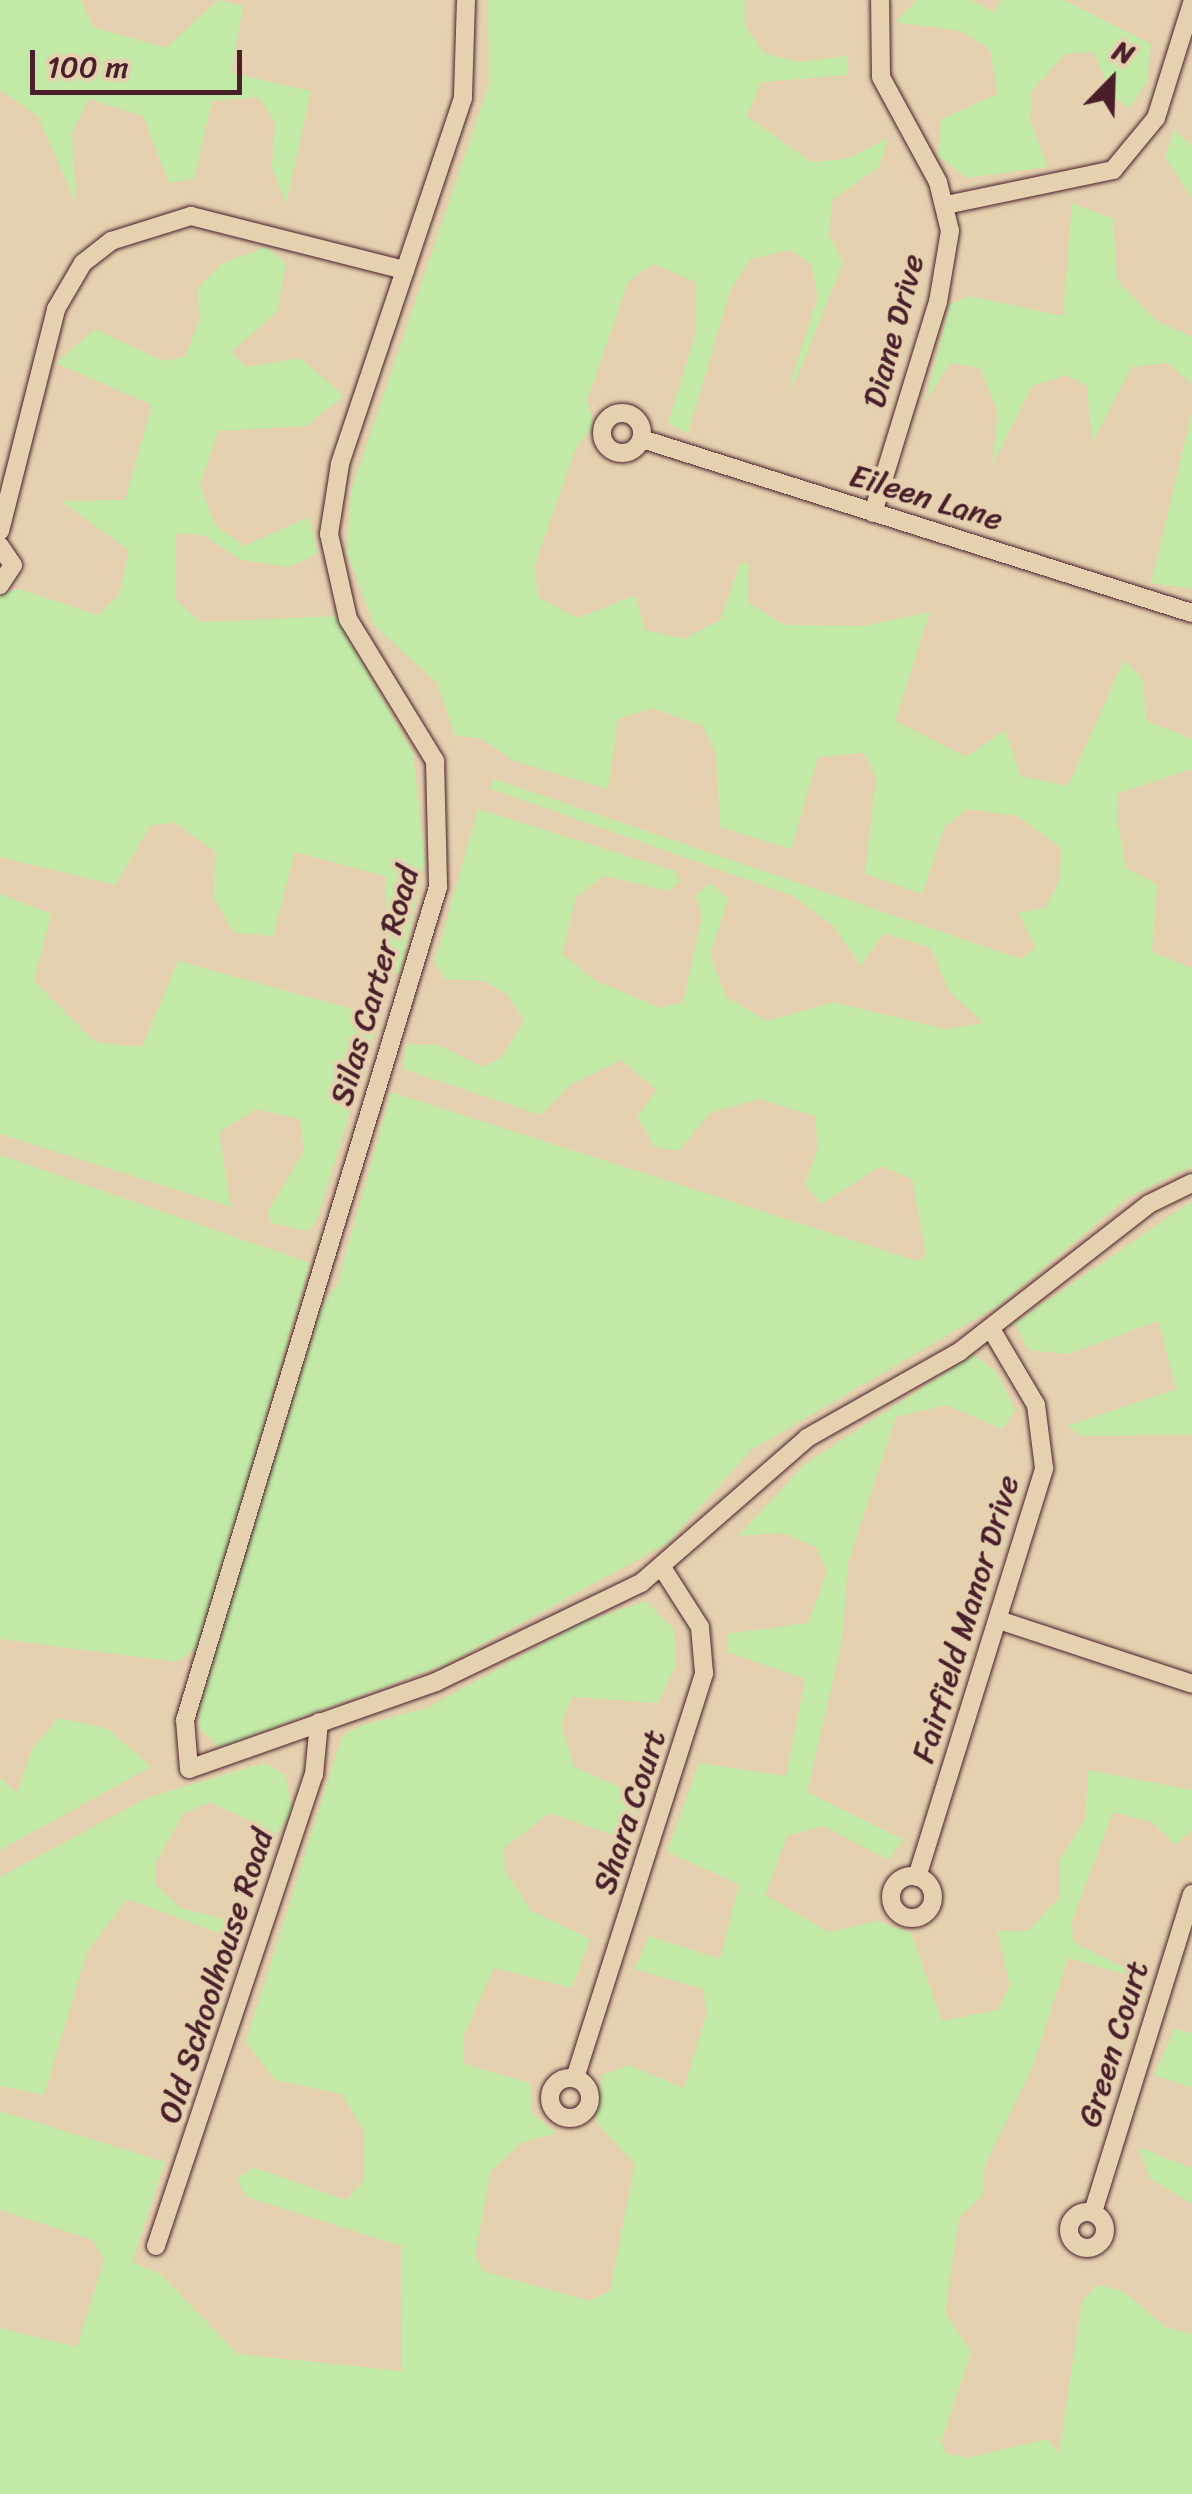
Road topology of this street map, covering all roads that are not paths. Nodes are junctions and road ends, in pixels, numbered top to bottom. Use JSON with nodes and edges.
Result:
{"nodes":[{"id":1,"x":466,"y":0,"type":"edge"},
{"id":2,"x":880,"y":0,"type":"edge"},
{"id":3,"x":1192,"y":3,"type":"edge"},
{"id":4,"x":946,"y":205,"type":"junction"},
{"id":5,"x":405,"y":270,"type":"junction"},
{"id":6,"x":642,"y":439,"type":"dead end"},
{"id":7,"x":872,"y":513,"type":"junction"},
{"id":8,"x":0,"y":530,"type":"edge"},
{"id":9,"x":0,"y":546,"type":"edge"},
{"id":10,"x":0,"y":585,"type":"edge"},
{"id":11,"x":1192,"y":613,"type":"edge"},
{"id":12,"x":1192,"y":1183,"type":"edge"},
{"id":13,"x":990,"y":1328,"type":"junction"},
{"id":14,"x":663,"y":1568,"type":"junction"},
{"id":15,"x":998,"y":1620,"type":"junction"},
{"id":16,"x":1192,"y":1684,"type":"edge"},
{"id":17,"x":319,"y":1722,"type":"junction"},
{"id":18,"x":917,"y":1877,"type":"dead end"},
{"id":19,"x":1192,"y":1894,"type":"edge"},
{"id":20,"x":575,"y":2078,"type":"dead end"},
{"id":21,"x":1092,"y":2212,"type":"dead end"},
{"id":22,"x":156,"y":2246,"type":"dead end"}],
"edges":[{"from":1,"to":5,"type":"street","name":"Silas Carter Road"},
{"from":2,"to":4,"type":"street"},
{"from":3,"to":4,"type":"street"},
{"from":4,"to":7,"type":"street","name":"Diane Drive"},
{"from":5,"to":8,"type":"street"},
{"from":5,"to":17,"type":"street","name":"Silas Carter Road"},
{"from":6,"to":7,"type":"street","name":"Eileen Lane"},
{"from":7,"to":11,"type":"street","name":"Eileen Lane"},
{"from":9,"to":10,"type":"street"},
{"from":12,"to":13,"type":"street"},
{"from":13,"to":14,"type":"street"},
{"from":13,"to":15,"type":"street","name":"Fairfield Manor Drive"},
{"from":14,"to":17,"type":"street"},
{"from":14,"to":20,"type":"street","name":"Shara Court"},
{"from":15,"to":16,"type":"street"},
{"from":15,"to":18,"type":"street","name":"Fairfield Manor Drive"},
{"from":17,"to":22,"type":"street","name":"Old Schoolhouse Road"},
{"from":19,"to":21,"type":"street","name":"Green Court"}]}
